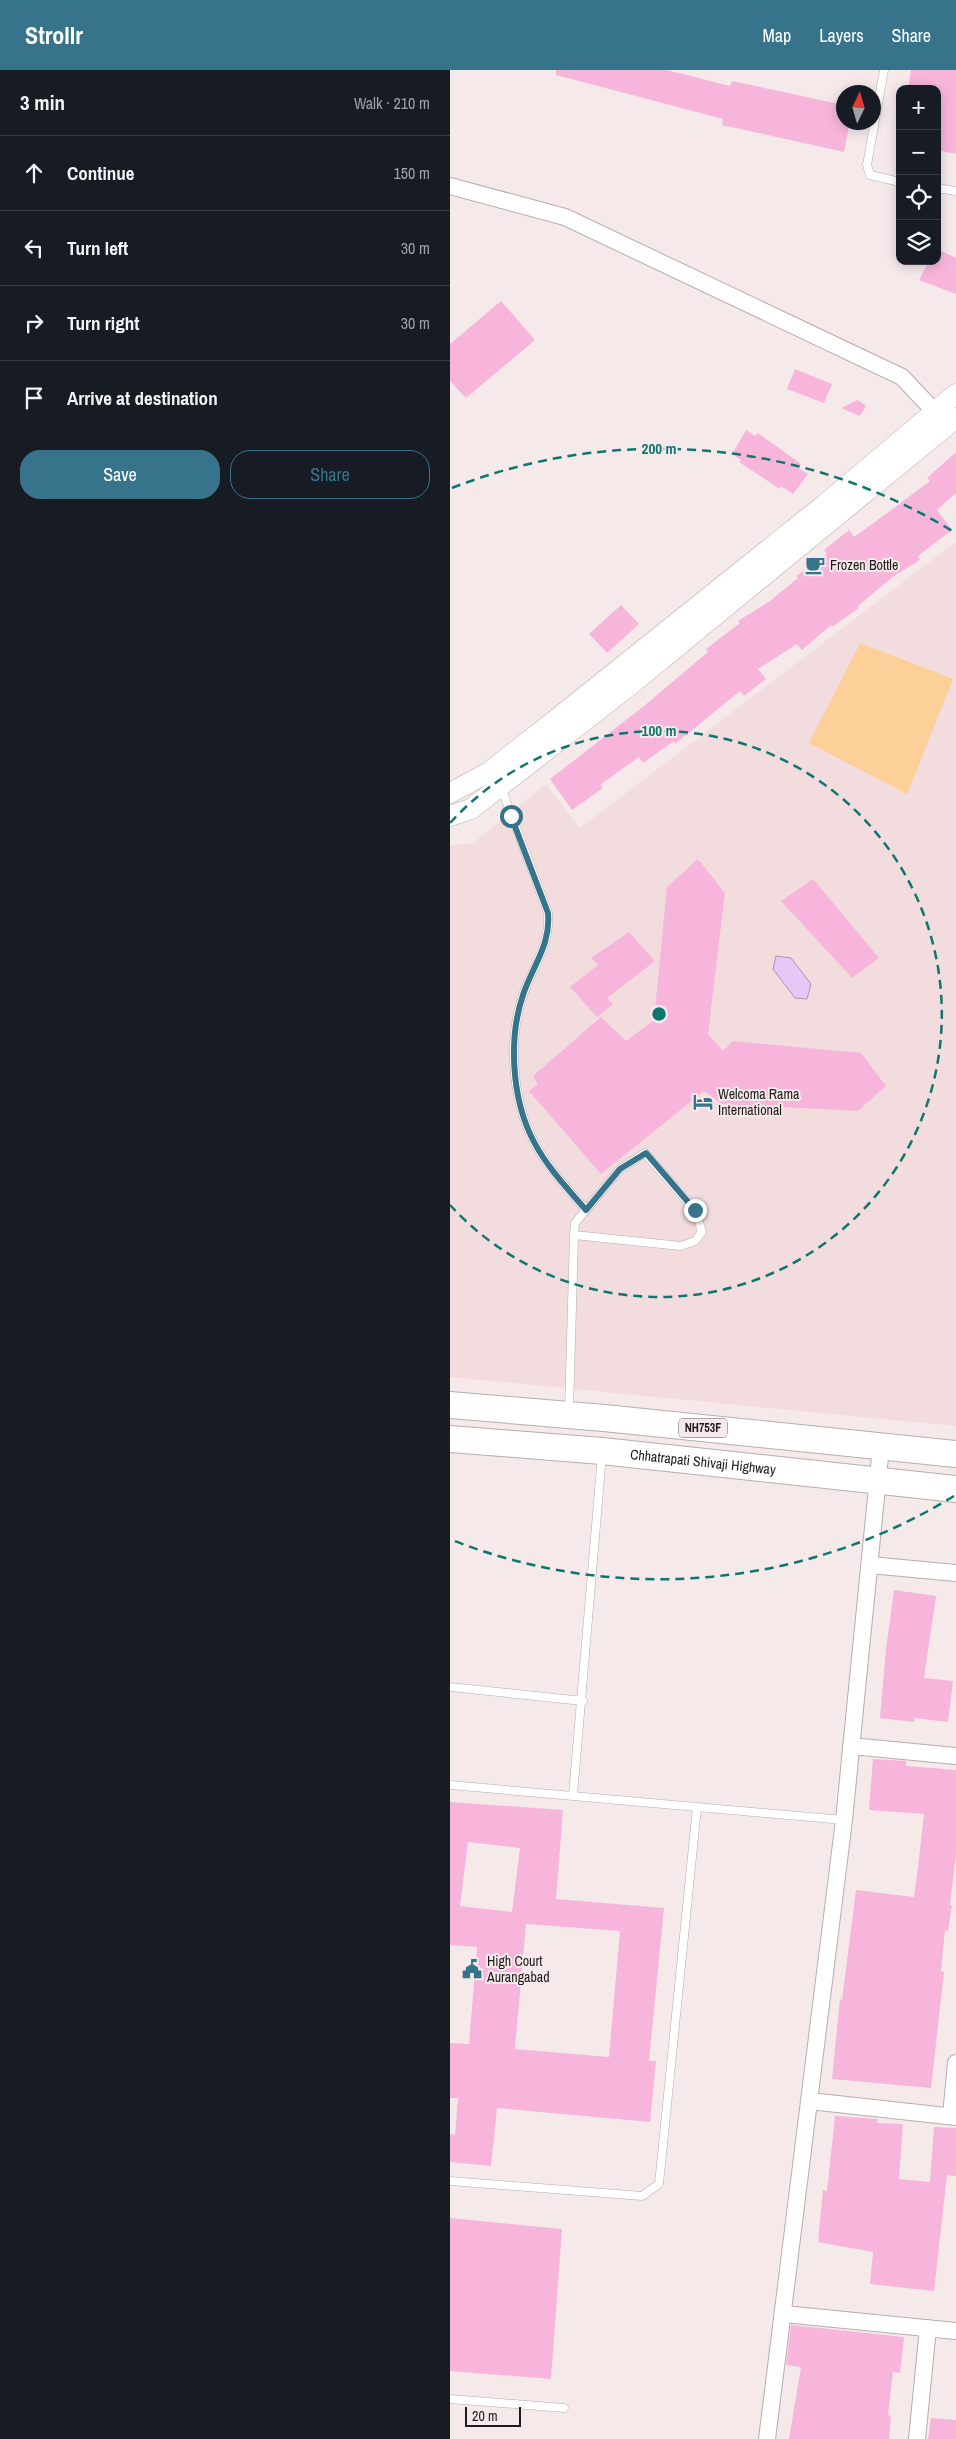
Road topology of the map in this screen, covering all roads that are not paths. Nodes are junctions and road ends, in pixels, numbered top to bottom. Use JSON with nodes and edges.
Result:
{"nodes":[{"id":1,"x":884,"y":70,"type":"edge"},
{"id":2,"x":896,"y":181,"type":"edge"},
{"id":3,"x":450,"y":186,"type":"edge"},
{"id":4,"x":941,"y":189,"type":"edge"},
{"id":5,"x":956,"y":191,"type":"edge"},
{"id":6,"x":956,"y":394,"type":"edge"},
{"id":7,"x":934,"y":411,"type":"junction"},
{"id":8,"x":955,"y":419,"type":"edge"},
{"id":9,"x":678,"y":634,"type":"junction"},
{"id":10,"x":500,"y":786,"type":"junction"},
{"id":11,"x":450,"y":793,"type":"edge"},
{"id":12,"x":450,"y":816,"type":"edge"},
{"id":13,"x":586,"y":1210,"type":"junction"},
{"id":14,"x":574,"y":1235,"type":"junction"},
{"id":15,"x":450,"y":1406,"type":"edge"},
{"id":16,"x":569,"y":1416,"type":"junction"},
{"id":17,"x":450,"y":1439,"type":"edge"},
{"id":18,"x":882,"y":1447,"type":"junction"},
{"id":19,"x":602,"y":1451,"type":"junction"},
{"id":20,"x":956,"y":1454,"type":"edge"},
{"id":21,"x":878,"y":1482,"type":"junction"},
{"id":22,"x":956,"y":1489,"type":"edge"},
{"id":23,"x":870,"y":1565,"type":"junction"},
{"id":24,"x":956,"y":1573,"type":"edge"},
{"id":25,"x":450,"y":1687,"type":"edge"},
{"id":26,"x":583,"y":1701,"type":"junction"},
{"id":27,"x":852,"y":1746,"type":"junction"},
{"id":28,"x":956,"y":1756,"type":"edge"},
{"id":29,"x":450,"y":1785,"type":"edge"},
{"id":30,"x":573,"y":1795,"type":"junction"},
{"id":31,"x":697,"y":1807,"type":"junction"},
{"id":32,"x":844,"y":1820,"type":"junction"},
{"id":33,"x":956,"y":2063,"type":"edge"},
{"id":34,"x":810,"y":2101,"type":"junction"},
{"id":35,"x":954,"y":2117,"type":"edge"},
{"id":36,"x":450,"y":2181,"type":"edge"},
{"id":37,"x":784,"y":2314,"type":"junction"},
{"id":38,"x":928,"y":2328,"type":"junction"},
{"id":39,"x":956,"y":2331,"type":"edge"},
{"id":40,"x":450,"y":2399,"type":"edge"},
{"id":41,"x":564,"y":2408,"type":"dead end"},
{"id":42,"x":767,"y":2439,"type":"edge"},
{"id":43,"x":917,"y":2439,"type":"edge"}],
"edges":[{"from":1,"to":2,"type":"lane"},
{"from":3,"to":7,"type":"street"},
{"from":4,"to":5,"type":"lane"},
{"from":6,"to":7,"type":"street"},
{"from":7,"to":8,"type":"street"},
{"from":7,"to":9,"type":"street"},
{"from":8,"to":9,"type":"street"},
{"from":9,"to":10,"type":"street"},
{"from":9,"to":11,"type":"street"},
{"from":10,"to":12,"type":"street"},
{"from":10,"to":13,"type":"lane"},
{"from":13,"to":14,"type":"lane"},
{"from":13,"to":14,"type":"lane"},
{"from":14,"to":16,"type":"lane"},
{"from":15,"to":16,"type":"highway","number":"NH753F"},
{"from":16,"to":18,"type":"highway","number":"NH753F"},
{"from":17,"to":19,"type":"highway","name":"Chhatrapati Shivaji Highway"},
{"from":18,"to":20,"type":"highway","number":"NH753F"},
{"from":18,"to":21,"type":"street"},
{"from":19,"to":21,"type":"highway","name":"Chhatrapati Shivaji Highway"},
{"from":19,"to":26,"type":"lane"},
{"from":21,"to":22,"type":"highway","name":"Chhatrapati Shivaji Highway"},
{"from":21,"to":23,"type":"street"},
{"from":23,"to":24,"type":"street"},
{"from":23,"to":27,"type":"street"},
{"from":25,"to":26,"type":"lane"},
{"from":26,"to":30,"type":"lane"},
{"from":27,"to":28,"type":"street"},
{"from":27,"to":32,"type":"street"},
{"from":29,"to":30,"type":"lane"},
{"from":30,"to":31,"type":"lane"},
{"from":31,"to":32,"type":"lane"},
{"from":31,"to":36,"type":"lane"},
{"from":32,"to":34,"type":"street"},
{"from":33,"to":35,"type":"street"},
{"from":34,"to":35,"type":"street"},
{"from":34,"to":37,"type":"street"},
{"from":37,"to":38,"type":"street"},
{"from":37,"to":42,"type":"street"},
{"from":38,"to":39,"type":"street"},
{"from":38,"to":43,"type":"street"},
{"from":40,"to":41,"type":"lane"}]}
